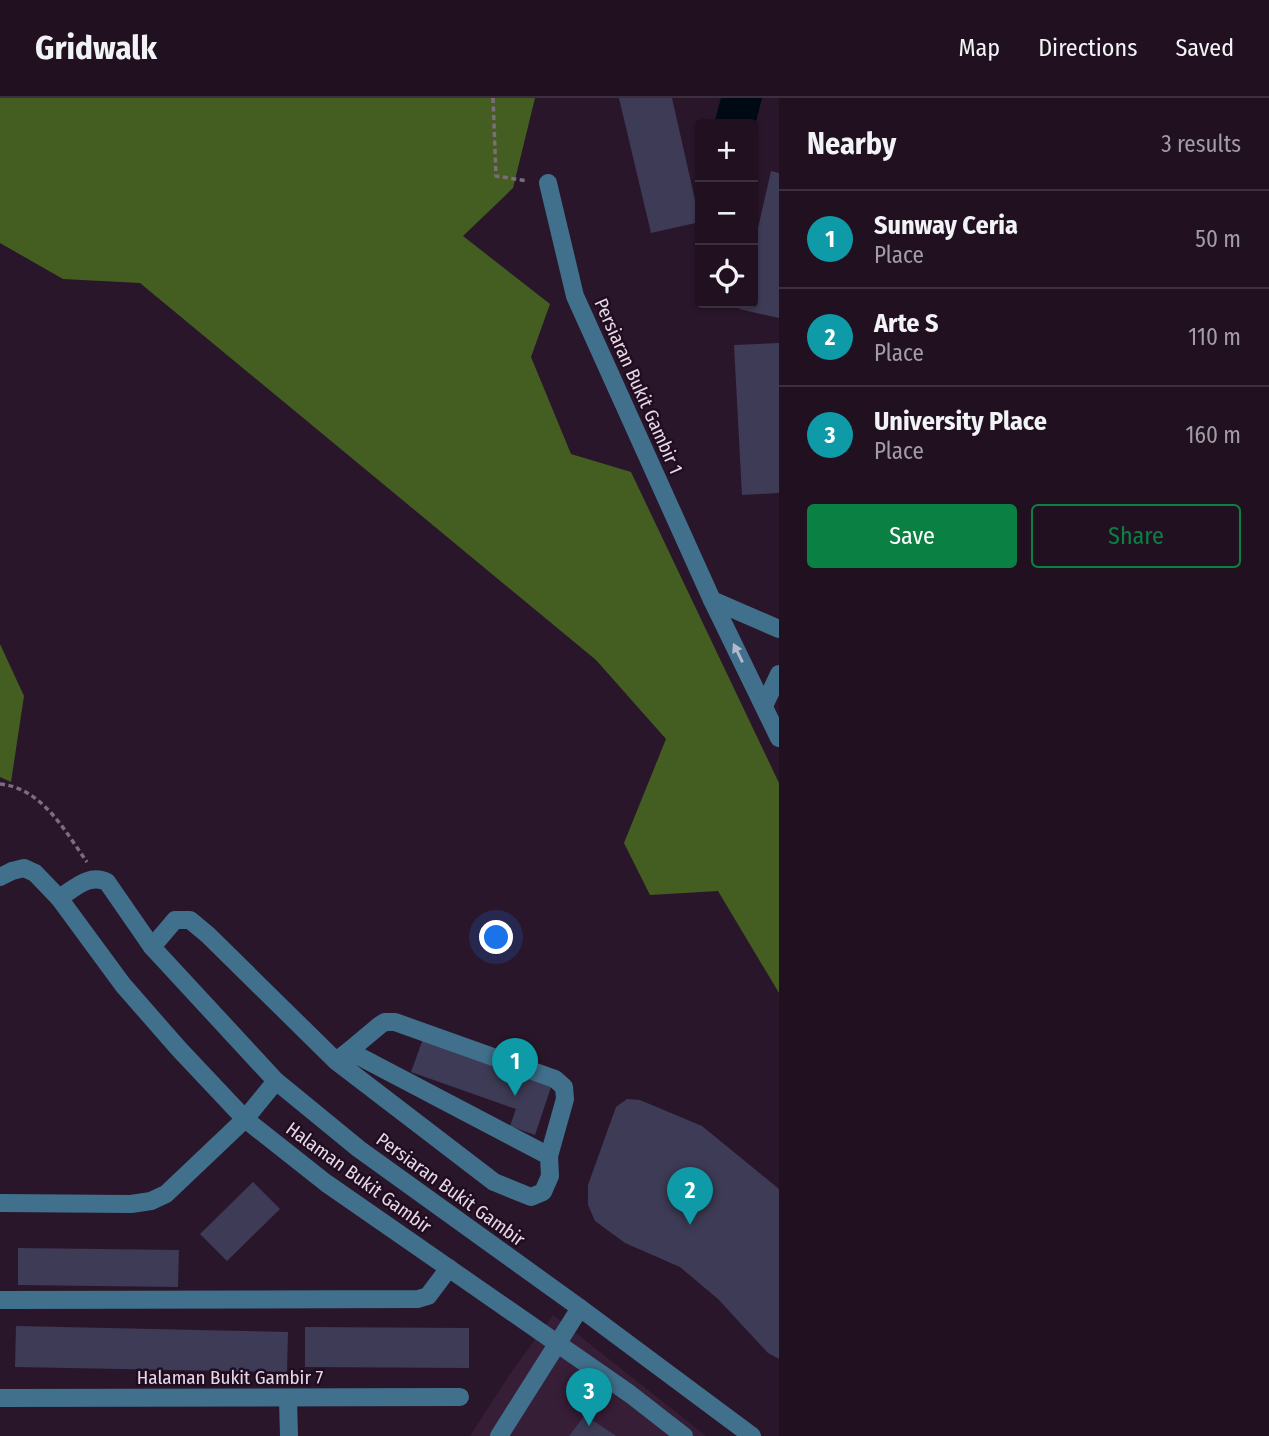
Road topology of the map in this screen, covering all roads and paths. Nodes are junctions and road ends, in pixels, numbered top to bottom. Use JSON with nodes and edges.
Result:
{"nodes":[{"id":1,"x":493,"y":98,"type":"edge"},
{"id":2,"x":548,"y":183,"type":"joint"},
{"id":3,"x":712,"y":600,"type":"junction"},
{"id":4,"x":779,"y":629,"type":"edge"},
{"id":5,"x":779,"y":674,"type":"edge"},
{"id":6,"x":764,"y":706,"type":"junction"},
{"id":7,"x":779,"y":738,"type":"edge"},
{"id":8,"x":0,"y":784,"type":"edge"},
{"id":9,"x":0,"y":877,"type":"edge"},
{"id":10,"x":99,"y":878,"type":"junction"},
{"id":11,"x":59,"y":898,"type":"junction"},
{"id":12,"x":152,"y":947,"type":"junction"},
{"id":13,"x":342,"y":1056,"type":"junction"},
{"id":14,"x":276,"y":1081,"type":"junction"},
{"id":15,"x":245,"y":1119,"type":"junction"},
{"id":16,"x":548,"y":1156,"type":"junction"},
{"id":17,"x":0,"y":1203,"type":"edge"},
{"id":18,"x":449,"y":1268,"type":"junction"},
{"id":19,"x":0,"y":1300,"type":"edge"},
{"id":20,"x":580,"y":1308,"type":"junction"},
{"id":21,"x":558,"y":1344,"type":"junction"},
{"id":22,"x":460,"y":1397,"type":"dead end"},
{"id":23,"x":0,"y":1398,"type":"edge"},
{"id":24,"x":288,"y":1398,"type":"junction"},
{"id":25,"x":289,"y":1436,"type":"edge"},
{"id":26,"x":499,"y":1436,"type":"edge"},
{"id":27,"x":684,"y":1436,"type":"edge"},
{"id":28,"x":752,"y":1436,"type":"edge"}],
"edges":[{"from":1,"to":2,"type":"path"},
{"from":2,"to":3,"type":"street","name":"Persiaran Bukit Gambir 1"},
{"from":3,"to":4,"type":"street"},
{"from":6,"to":3,"type":"street","name":"Persiaran Bukit Gambir 1","one_way":true},
{"from":5,"to":6,"type":"street"},
{"from":6,"to":7,"type":"street","name":"Persiaran Bukit Gambir 1"},
{"from":8,"to":10,"type":"path"},
{"from":9,"to":11,"type":"street","name":"Halaman Bukit Gambir"},
{"from":10,"to":11,"type":"street"},
{"from":10,"to":12,"type":"street","name":"Persiaran Bukit Gambir"},
{"from":11,"to":15,"type":"street","name":"Halaman Bukit Gambir"},
{"from":12,"to":13,"type":"street","name":"Persiaran Bukit Gambir"},
{"from":12,"to":14,"type":"street","name":"Persiaran Bukit Gambir"},
{"from":13,"to":16,"type":"street"},
{"from":13,"to":16,"type":"street","name":"Persiaran Bukit Gambir"},
{"from":13,"to":16,"type":"street"},
{"from":14,"to":15,"type":"street"},
{"from":14,"to":20,"type":"street","name":"Persiaran Bukit Gambir"},
{"from":15,"to":17,"type":"street"},
{"from":15,"to":18,"type":"street","name":"Halaman Bukit Gambir"},
{"from":18,"to":19,"type":"street"},
{"from":18,"to":21,"type":"street","name":"Halaman Bukit Gambir"},
{"from":20,"to":21,"type":"street"},
{"from":20,"to":28,"type":"street","name":"Persiaran Bukit Gambir"},
{"from":21,"to":26,"type":"street"},
{"from":21,"to":27,"type":"street","name":"Halaman Bukit Gambir"},
{"from":22,"to":24,"type":"street","name":"Halaman Bukit Gambir 7"},
{"from":23,"to":24,"type":"street","name":"Halaman Bukit Gambir 7"},
{"from":24,"to":25,"type":"street"}]}
